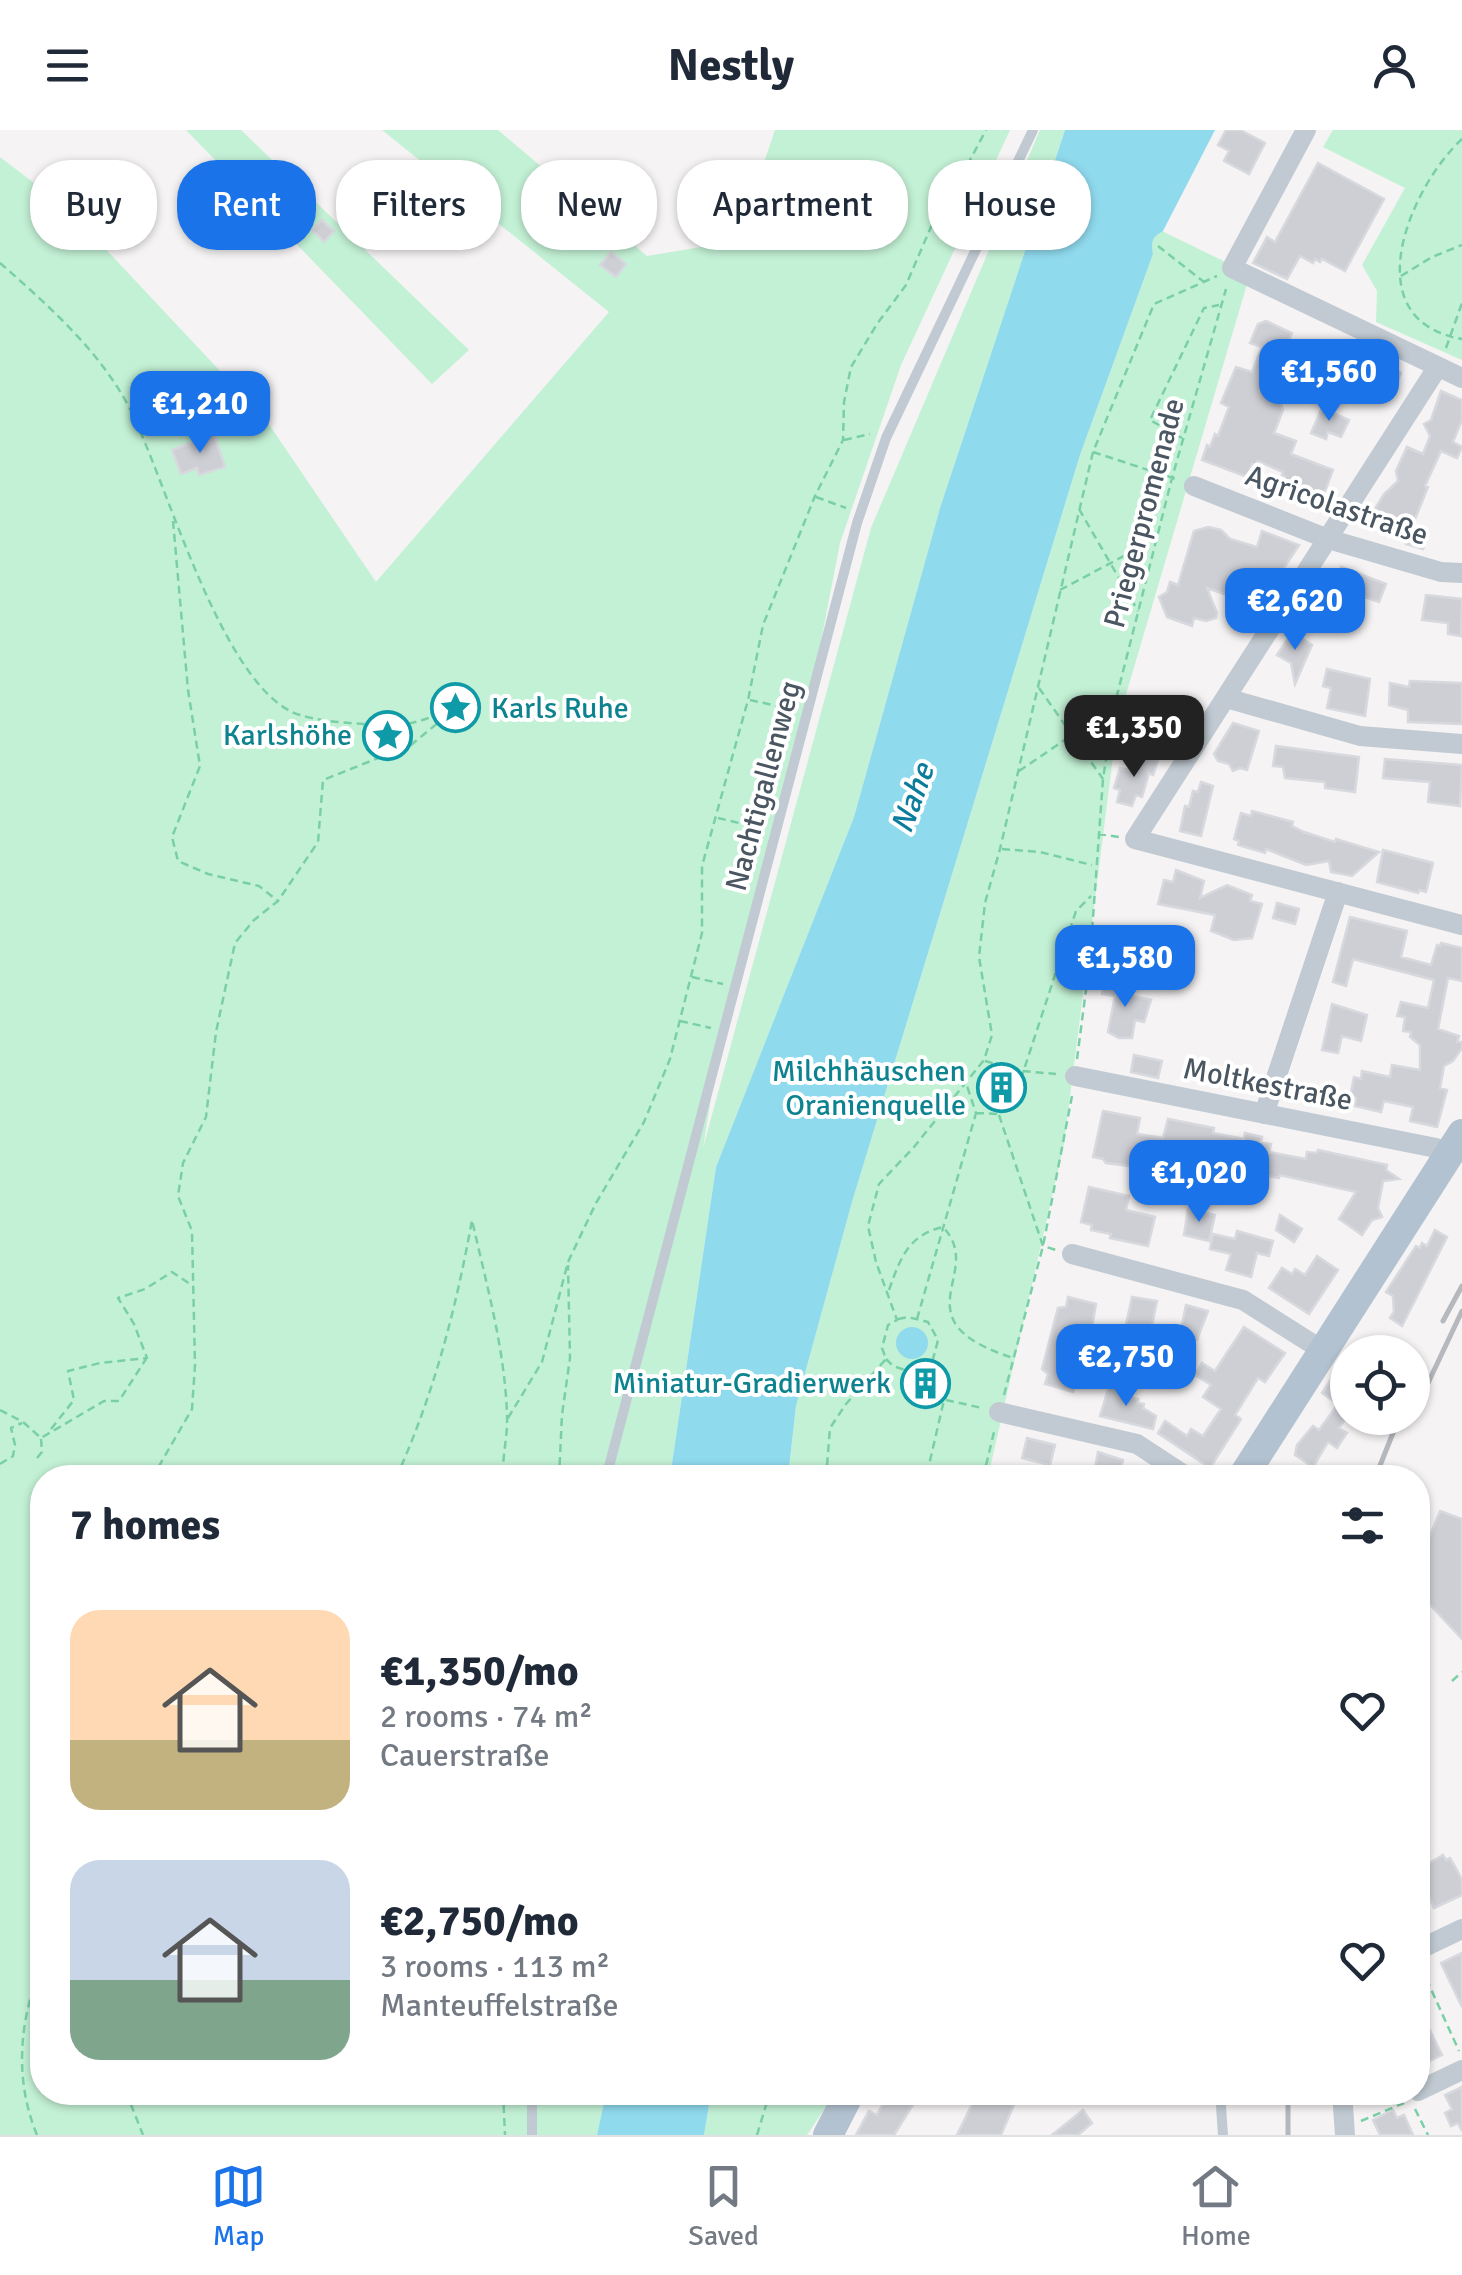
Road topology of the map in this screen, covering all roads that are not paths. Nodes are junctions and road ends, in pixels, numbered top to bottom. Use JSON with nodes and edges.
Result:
{"nodes":[{"id":1,"x":1033,"y":130,"type":"edge"},
{"id":2,"x":1306,"y":130,"type":"edge"},
{"id":3,"x":1437,"y":368,"type":"junction"},
{"id":4,"x":1462,"y":378,"type":"edge"},
{"id":5,"x":1194,"y":486,"type":"dead end"},
{"id":6,"x":1328,"y":539,"type":"junction"},
{"id":7,"x":1462,"y":574,"type":"edge"},
{"id":8,"x":1226,"y":698,"type":"junction"},
{"id":9,"x":1462,"y":744,"type":"edge"},
{"id":10,"x":1338,"y":892,"type":"junction"},
{"id":11,"x":1462,"y":924,"type":"edge"},
{"id":12,"x":1075,"y":1076,"type":"road end"},
{"id":13,"x":1264,"y":1114,"type":"junction"},
{"id":14,"x":1457,"y":1145,"type":"edge"},
{"id":15,"x":1072,"y":1254,"type":"dead end"},
{"id":16,"x":1324,"y":1352,"type":"junction"},
{"id":17,"x":999,"y":1412,"type":"road end"},
{"id":18,"x":609,"y":1465,"type":"edge"},
{"id":19,"x":1169,"y":1465,"type":"edge"},
{"id":20,"x":1250,"y":1465,"type":"edge"},
{"id":21,"x":1462,"y":1929,"type":"edge"},
{"id":22,"x":1430,"y":1944,"type":"edge"},
{"id":23,"x":1462,"y":2070,"type":"edge"},
{"id":24,"x":1430,"y":2085,"type":"edge"},
{"id":25,"x":532,"y":2105,"type":"edge"},
{"id":26,"x":843,"y":2105,"type":"edge"},
{"id":27,"x":1221,"y":2105,"type":"edge"},
{"id":28,"x":1343,"y":2105,"type":"edge"},
{"id":29,"x":1345,"y":2132,"type":"edge"},
{"id":30,"x":532,"y":2135,"type":"edge"},
{"id":31,"x":828,"y":2135,"type":"edge"},
{"id":32,"x":1224,"y":2135,"type":"edge"}],
"edges":[{"from":1,"to":18,"type":"lane","name":"Nachtigallenweg"},
{"from":2,"to":3,"type":"street"},
{"from":3,"to":4,"type":"street"},
{"from":3,"to":6,"type":"street"},
{"from":5,"to":6,"type":"street","name":"Agricolastraße"},
{"from":6,"to":7,"type":"street","name":"Agricolastraße"},
{"from":6,"to":8,"type":"street"},
{"from":8,"to":9,"type":"street"},
{"from":8,"to":10,"type":"street"},
{"from":10,"to":11,"type":"street"},
{"from":10,"to":13,"type":"street"},
{"from":12,"to":13,"type":"street","name":"Moltkestraße"},
{"from":13,"to":14,"type":"street","name":"Moltkestraße"},
{"from":14,"to":16,"type":"main road"},
{"from":15,"to":16,"type":"street"},
{"from":16,"to":20,"type":"main road"},
{"from":17,"to":19,"type":"street"},
{"from":21,"to":22,"type":"street"},
{"from":23,"to":24,"type":"street"},
{"from":25,"to":30,"type":"lane"},
{"from":26,"to":31,"type":"main road"},
{"from":27,"to":32,"type":"lane"},
{"from":28,"to":29,"type":"street"}]}
